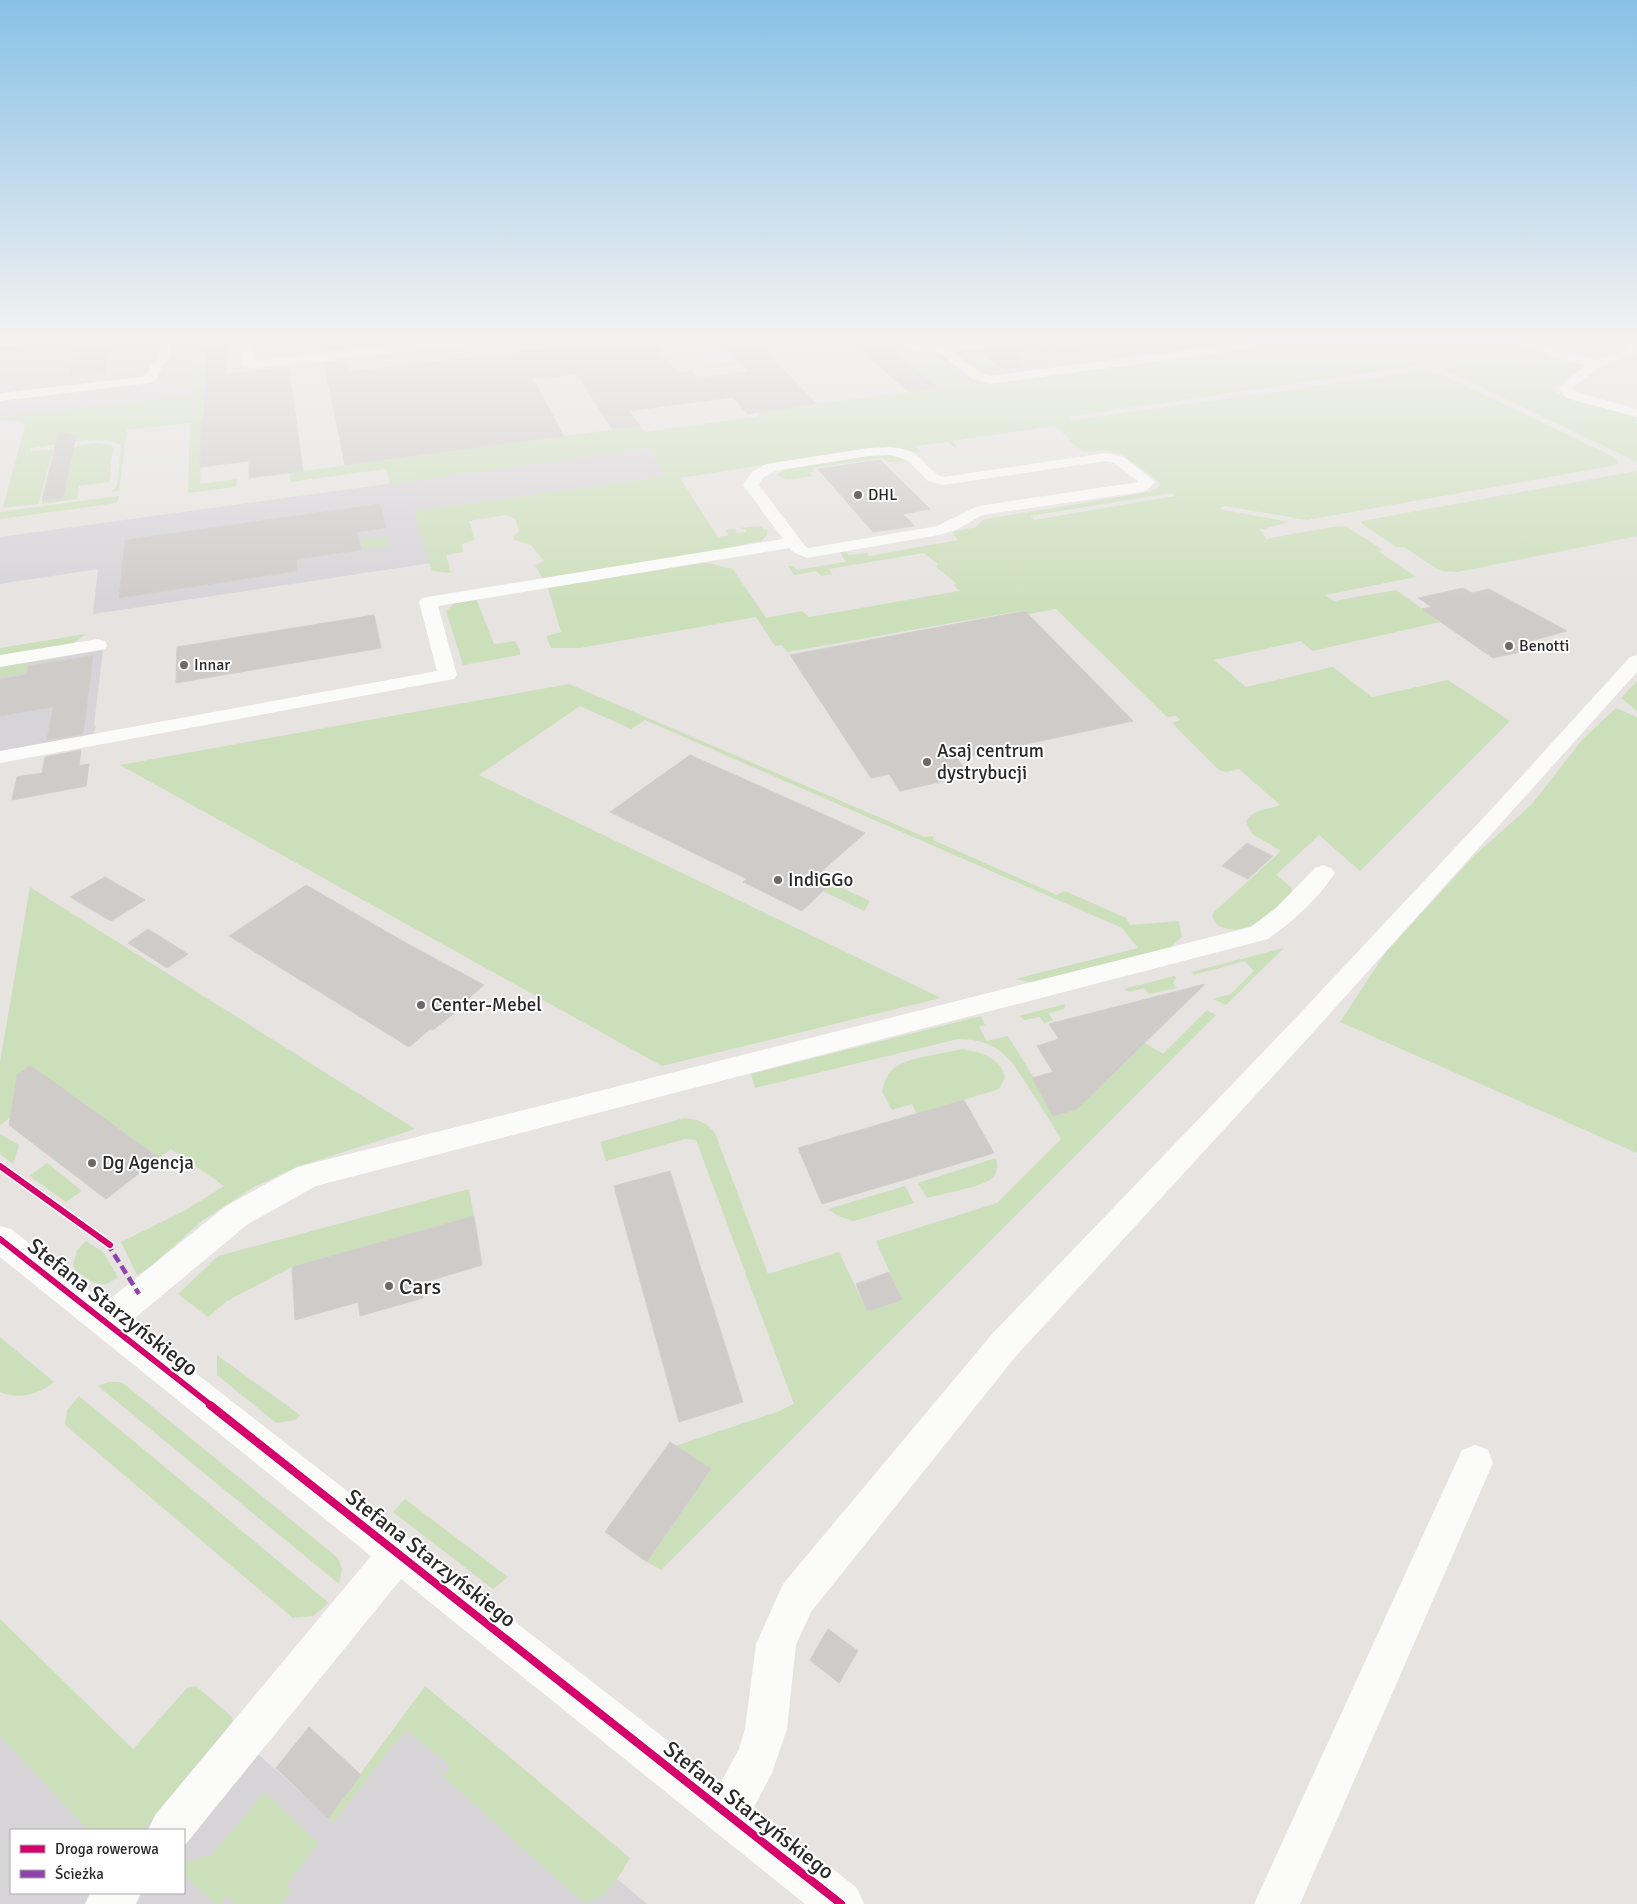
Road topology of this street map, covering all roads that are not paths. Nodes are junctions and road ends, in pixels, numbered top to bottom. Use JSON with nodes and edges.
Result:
{"nodes":[{"id":1,"x":795,"y":542,"type":"junction"},
{"id":2,"x":98,"y":646,"type":"dead end"},
{"id":3,"x":0,"y":661,"type":"edge"},
{"id":4,"x":1637,"y":661,"type":"edge"},
{"id":5,"x":0,"y":757,"type":"edge"},
{"id":6,"x":1323,"y":873,"type":"dead end"},
{"id":7,"x":0,"y":1239,"type":"edge"},
{"id":8,"x":106,"y":1322,"type":"junction"},
{"id":9,"x":1475,"y":1463,"type":"dead end"},
{"id":10,"x":398,"y":1553,"type":"junction"},
{"id":11,"x":727,"y":1813,"type":"junction"},
{"id":12,"x":171,"y":1829,"type":"edge"},
{"id":13,"x":117,"y":1894,"type":"edge"},
{"id":14,"x":108,"y":1904,"type":"edge"},
{"id":15,"x":841,"y":1904,"type":"edge"},
{"id":16,"x":1277,"y":1904,"type":"edge"}],
"edges":[{"from":1,"to":1,"type":"street"},
{"from":1,"to":5,"type":"street"},
{"from":2,"to":3,"type":"street"},
{"from":4,"to":11,"type":"street"},
{"from":6,"to":8,"type":"street"},
{"from":7,"to":8,"type":"street","name":"Stefana Starzyńskiego"},
{"from":8,"to":10,"type":"street","name":"Stefana Starzyńskiego"},
{"from":9,"to":16,"type":"street"},
{"from":10,"to":11,"type":"street","name":"Stefana Starzyńskiego"},
{"from":10,"to":12,"type":"street"},
{"from":11,"to":15,"type":"street","name":"Stefana Starzyńskiego"},
{"from":13,"to":14,"type":"street"}]}
